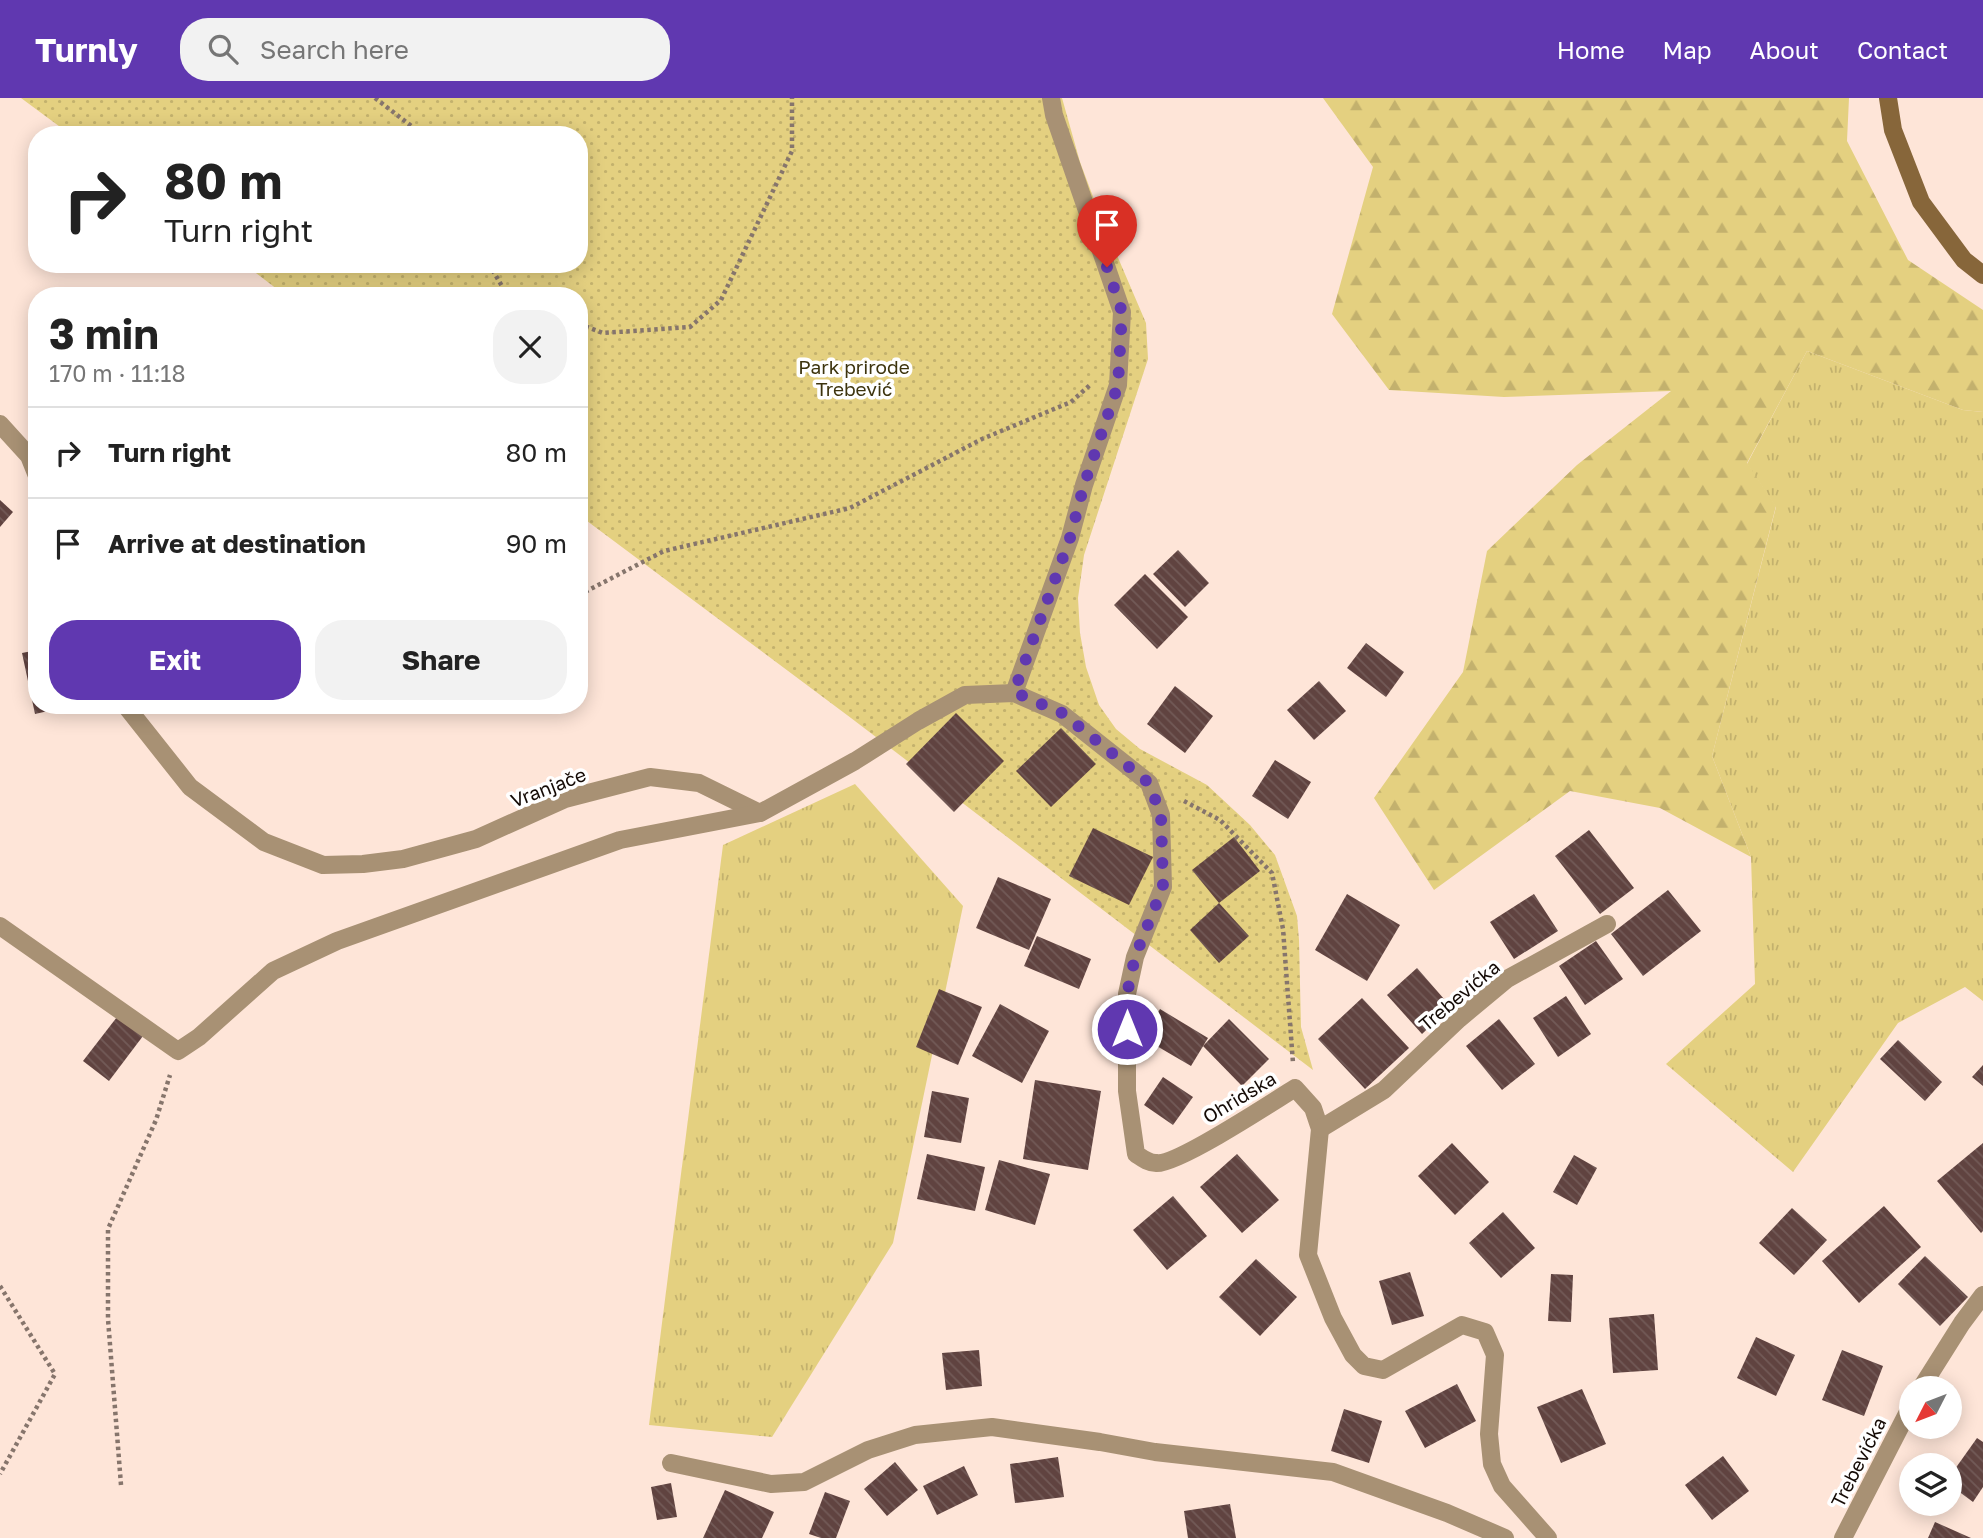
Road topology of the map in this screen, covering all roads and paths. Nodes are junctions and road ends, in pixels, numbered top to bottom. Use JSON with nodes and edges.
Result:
{"nodes":[{"id":1,"x":375,"y":98,"type":"edge"},
{"id":2,"x":792,"y":98,"type":"edge"},
{"id":3,"x":1051,"y":98,"type":"edge"},
{"id":4,"x":1888,"y":98,"type":"edge"},
{"id":5,"x":411,"y":126,"type":"edge"},
{"id":6,"x":1983,"y":275,"type":"edge"},
{"id":7,"x":588,"y":327,"type":"edge"},
{"id":8,"x":1119,"y":358,"type":"junction"},
{"id":9,"x":0,"y":424,"type":"edge"},
{"id":10,"x":28,"y":455,"type":"edge"},
{"id":11,"x":588,"y":591,"type":"edge"},
{"id":12,"x":1014,"y":692,"type":"junction"},
{"id":13,"x":132,"y":714,"type":"edge"},
{"id":14,"x":1149,"y":783,"type":"junction"},
{"id":15,"x":760,"y":813,"type":"junction"},
{"id":16,"x":1607,"y":924,"type":"dead end"},
{"id":17,"x":0,"y":926,"type":"edge"},
{"id":18,"x":178,"y":1051,"type":"junction"},
{"id":19,"x":1295,"y":1088,"type":"junction"},
{"id":20,"x":1320,"y":1129,"type":"junction"},
{"id":21,"x":0,"y":1286,"type":"edge"},
{"id":22,"x":1983,"y":1295,"type":"edge"},
{"id":23,"x":1929,"y":1376,"type":"edge"},
{"id":24,"x":1899,"y":1429,"type":"edge"},
{"id":25,"x":671,"y":1464,"type":"dead end"},
{"id":26,"x":0,"y":1474,"type":"edge"},
{"id":27,"x":121,"y":1485,"type":"dead end"},
{"id":28,"x":1505,"y":1538,"type":"edge"},
{"id":29,"x":1548,"y":1538,"type":"edge"},
{"id":30,"x":1843,"y":1538,"type":"edge"}],
"edges":[{"from":1,"to":5,"type":"path"},
{"from":2,"to":7,"type":"path"},
{"from":3,"to":8,"type":"street"},
{"from":4,"to":6,"type":"main road"},
{"from":8,"to":11,"type":"path"},
{"from":8,"to":12,"type":"street"},
{"from":9,"to":10,"type":"street"},
{"from":12,"to":14,"type":"street"},
{"from":12,"to":15,"type":"street"},
{"from":13,"to":15,"type":"street","name":"Vranjače"},
{"from":14,"to":19,"type":"path"},
{"from":14,"to":19,"type":"street","name":"Ohridska"},
{"from":15,"to":18,"type":"street"},
{"from":16,"to":20,"type":"street","name":"Trebevićka"},
{"from":17,"to":18,"type":"street"},
{"from":18,"to":27,"type":"path"},
{"from":19,"to":20,"type":"street","name":"Ohridska"},
{"from":20,"to":29,"type":"street"},
{"from":21,"to":26,"type":"path"},
{"from":22,"to":23,"type":"street"},
{"from":24,"to":30,"type":"street","name":"Trebevićka"},
{"from":25,"to":28,"type":"street"}]}
